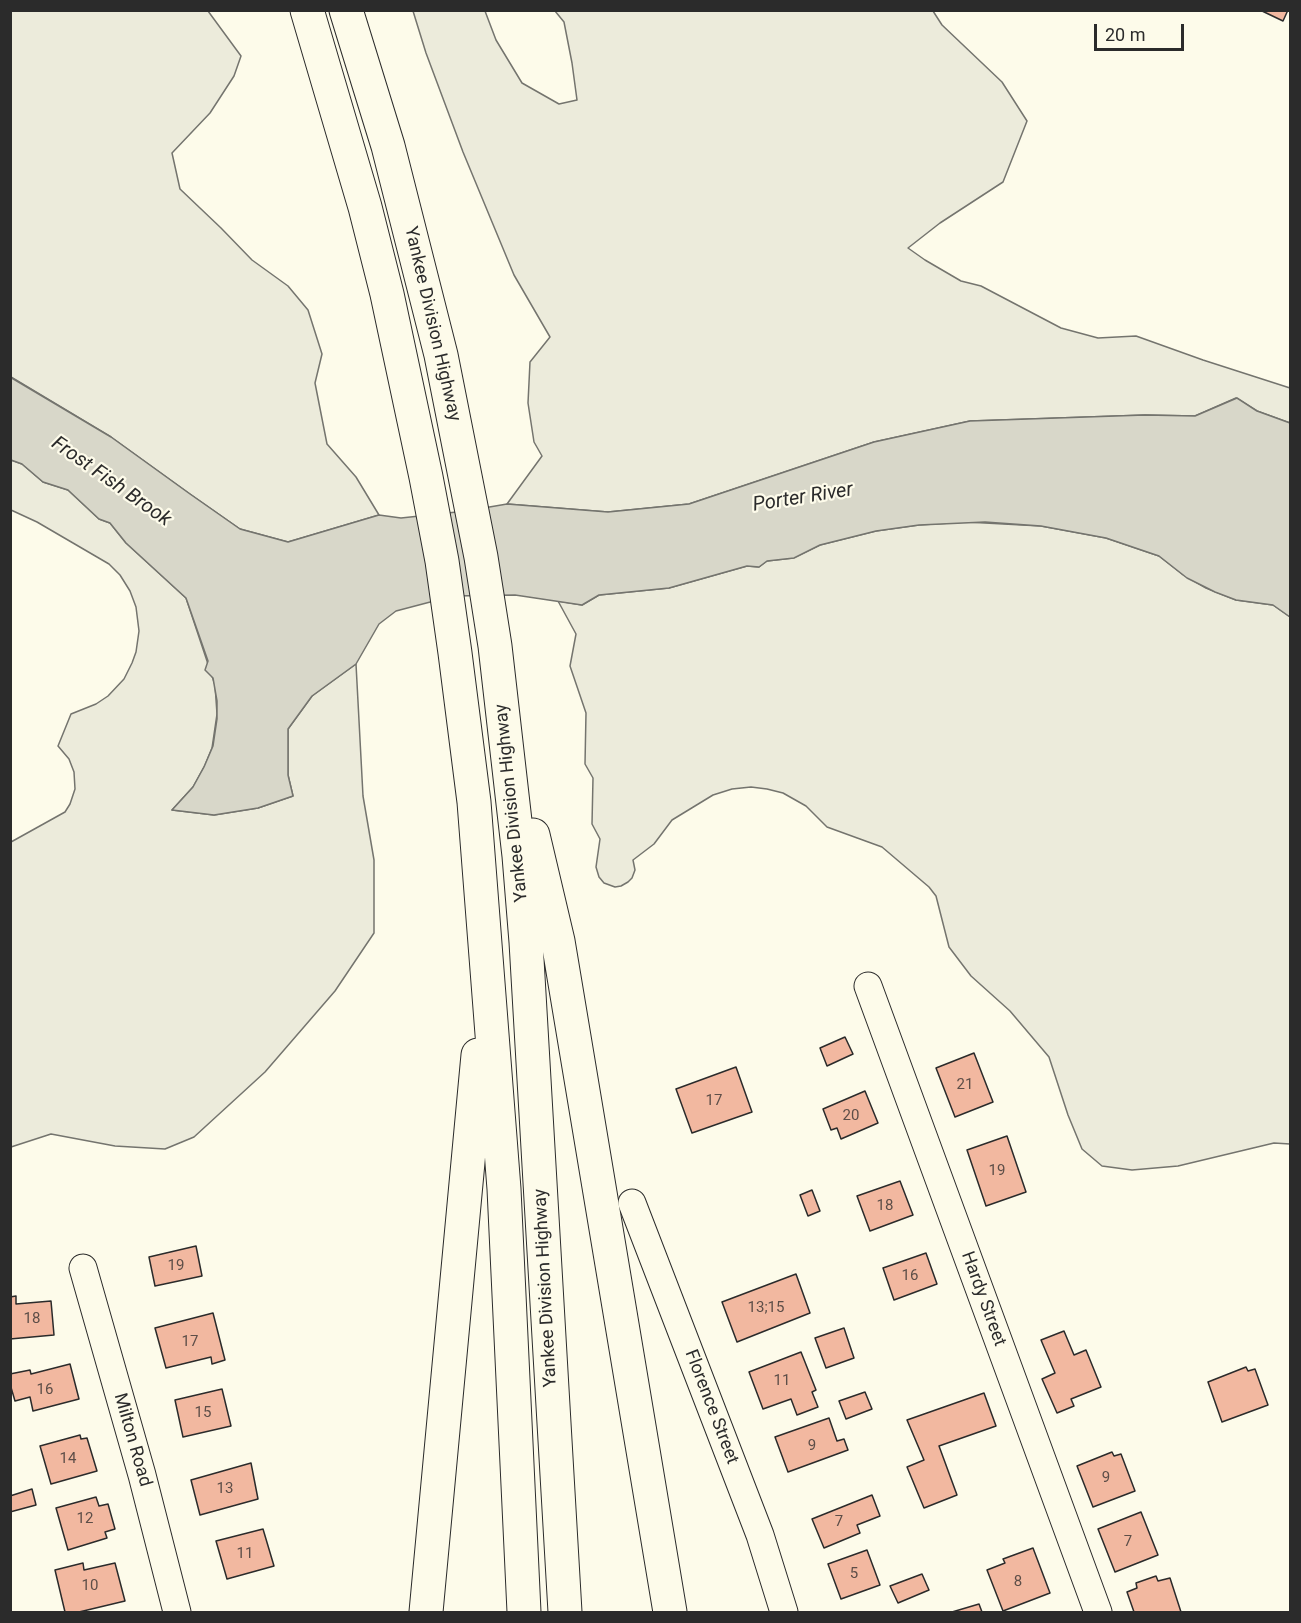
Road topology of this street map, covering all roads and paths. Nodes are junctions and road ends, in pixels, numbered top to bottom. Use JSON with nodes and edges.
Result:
{"nodes":[{"id":1,"x":307,"y":10,"type":"edge"},
{"id":2,"x":346,"y":10,"type":"edge"},
{"id":3,"x":506,"y":742,"type":"junction"},
{"id":4,"x":486,"y":964,"type":"junction"},
{"id":5,"x":868,"y":986,"type":"dead end"},
{"id":6,"x":632,"y":1203,"type":"dead end"},
{"id":7,"x":83,"y":1268,"type":"dead end"},
{"id":8,"x":177,"y":1612,"type":"edge"},
{"id":9,"x":426,"y":1612,"type":"edge"},
{"id":10,"x":524,"y":1612,"type":"edge"},
{"id":11,"x":566,"y":1612,"type":"edge"},
{"id":12,"x":670,"y":1612,"type":"edge"},
{"id":13,"x":784,"y":1612,"type":"edge"},
{"id":14,"x":1098,"y":1612,"type":"edge"}],
"edges":[{"from":1,"to":4,"type":"highway","name":"Yankee Division Highway"},
{"from":2,"to":3,"type":"highway","name":"Yankee Division Highway"},
{"from":3,"to":11,"type":"highway","name":"Yankee Division Highway"},
{"from":3,"to":12,"type":"highway"},
{"from":4,"to":9,"type":"highway"},
{"from":4,"to":10,"type":"highway","name":"Yankee Division Highway"},
{"from":5,"to":14,"type":"street","name":"Hardy Street"},
{"from":6,"to":13,"type":"street","name":"Florence Street"},
{"from":7,"to":8,"type":"street","name":"Milton Road"}]}
